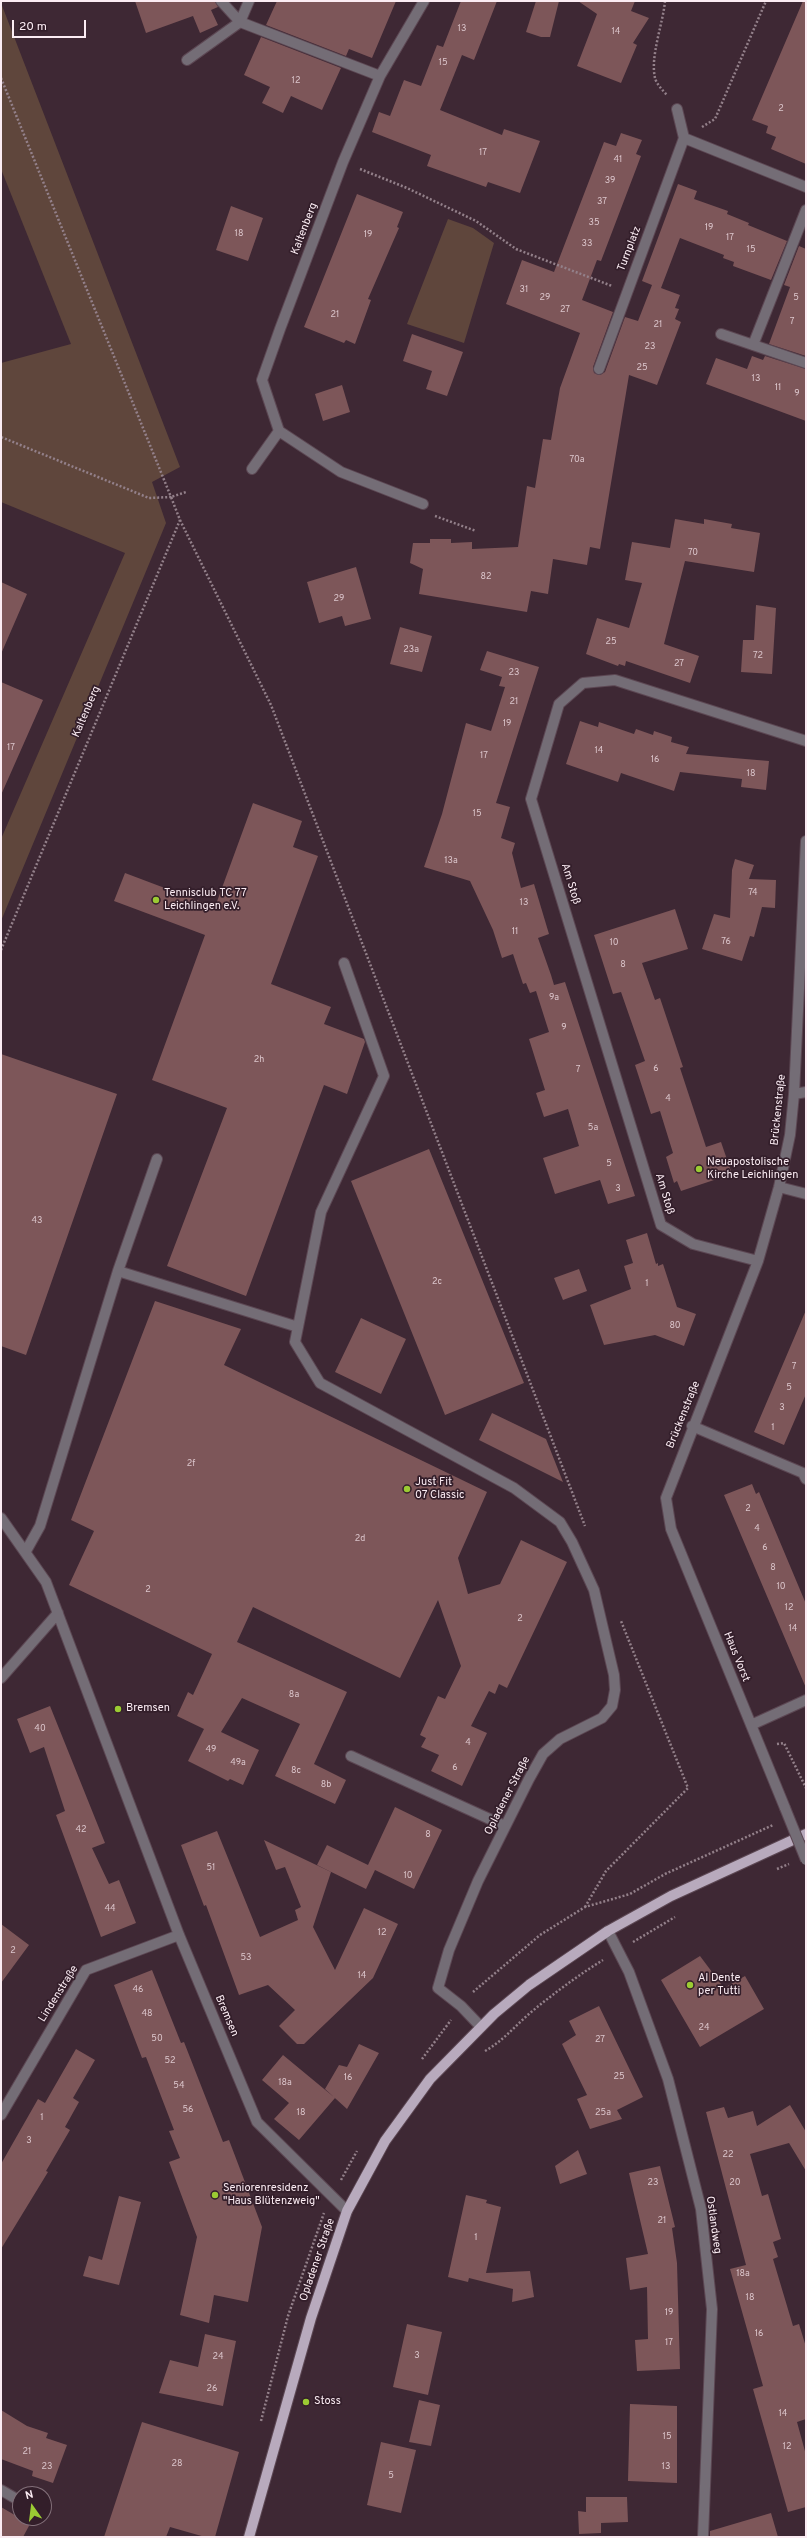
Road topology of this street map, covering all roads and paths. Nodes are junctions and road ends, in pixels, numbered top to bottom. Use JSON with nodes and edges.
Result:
{"nodes":[{"id":1,"x":221,"y":1,"type":"edge"},
{"id":2,"x":249,"y":1,"type":"edge"},
{"id":3,"x":424,"y":1,"type":"edge"},
{"id":4,"x":665,"y":1,"type":"edge"},
{"id":5,"x":766,"y":1,"type":"edge"},
{"id":6,"x":240,"y":22,"type":"junction"},
{"id":7,"x":187,"y":60,"type":"dead end"},
{"id":8,"x":380,"y":76,"type":"junction"},
{"id":9,"x":1,"y":78,"type":"edge"},
{"id":10,"x":677,"y":109,"type":"joint"},
{"id":11,"x":684,"y":138,"type":"junction"},
{"id":12,"x":343,"y":162,"type":"junction"},
{"id":13,"x":806,"y":187,"type":"edge"},
{"id":14,"x":806,"y":210,"type":"edge"},
{"id":15,"x":627,"y":292,"type":"junction"},
{"id":16,"x":721,"y":334,"type":"dead end"},
{"id":17,"x":753,"y":345,"type":"junction"},
{"id":18,"x":806,"y":363,"type":"edge"},
{"id":19,"x":599,"y":369,"type":"dead end"},
{"id":20,"x":279,"y":431,"type":"junction"},
{"id":21,"x":1,"y":437,"type":"edge"},
{"id":22,"x":252,"y":469,"type":"dead end"},
{"id":23,"x":186,"y":492,"type":"dead end"},
{"id":24,"x":171,"y":497,"type":"junction"},
{"id":25,"x":423,"y":504,"type":"joint"},
{"id":26,"x":180,"y":520,"type":"junction"},
{"id":27,"x":476,"y":531,"type":"dead end"},
{"id":28,"x":806,"y":741,"type":"edge"},
{"id":29,"x":806,"y":841,"type":"edge"},
{"id":30,"x":1,"y":950,"type":"edge"},
{"id":31,"x":344,"y":963,"type":"dead end"},
{"id":32,"x":806,"y":1092,"type":"edge"},
{"id":33,"x":794,"y":1094,"type":"junction"},
{"id":34,"x":156,"y":1159,"type":"dead end"},
{"id":35,"x":780,"y":1187,"type":"junction"},
{"id":36,"x":806,"y":1194,"type":"edge"},
{"id":37,"x":758,"y":1261,"type":"junction"},
{"id":38,"x":118,"y":1271,"type":"junction"},
{"id":39,"x":298,"y":1327,"type":"junction"},
{"id":40,"x":692,"y":1426,"type":"junction"},
{"id":41,"x":679,"y":1460,"type":"joint"},
{"id":42,"x":806,"y":1479,"type":"edge"},
{"id":43,"x":1,"y":1518,"type":"edge"},
{"id":44,"x":587,"y":1532,"type":"dead end"},
{"id":45,"x":26,"y":1551,"type":"junction"},
{"id":46,"x":58,"y":1612,"type":"junction"},
{"id":47,"x":618,"y":1614,"type":"dead end"},
{"id":48,"x":1,"y":1678,"type":"edge"},
{"id":49,"x":806,"y":1700,"type":"edge"},
{"id":50,"x":751,"y":1725,"type":"junction"},
{"id":51,"x":760,"y":1746,"type":"junction"},
{"id":52,"x":351,"y":1756,"type":"dead end"},
{"id":53,"x":806,"y":1788,"type":"edge"},
{"id":54,"x":778,"y":1822,"type":"dead end"},
{"id":55,"x":505,"y":1826,"type":"junction"},
{"id":56,"x":806,"y":1834,"type":"edge"},
{"id":57,"x":806,"y":1860,"type":"edge"},
{"id":58,"x":792,"y":1863,"type":"dead end"},
{"id":59,"x":771,"y":1872,"type":"dead end"},
{"id":60,"x":585,"y":1907,"type":"junction"},
{"id":61,"x":679,"y":1914,"type":"dead end"},
{"id":62,"x":608,"y":1931,"type":"junction"},
{"id":63,"x":179,"y":1935,"type":"junction"},
{"id":64,"x":619,"y":1950,"type":"junction"},
{"id":65,"x":461,"y":2006,"type":"junction"},
{"id":66,"x":481,"y":2027,"type":"junction"},
{"id":67,"x":499,"y":2043,"type":"dead end"},
{"id":68,"x":1,"y":2115,"type":"edge"},
{"id":69,"x":347,"y":2211,"type":"junction"},
{"id":70,"x":1,"y":2490,"type":"edge"},
{"id":71,"x":12,"y":2496,"type":"edge"},
{"id":72,"x":249,"y":2537,"type":"edge"},
{"id":73,"x":703,"y":2537,"type":"edge"}],
"edges":[{"from":1,"to":6,"type":"street"},
{"from":2,"to":6,"type":"street"},
{"from":3,"to":8,"type":"street","name":"Kaltenberg"},
{"from":4,"to":10,"type":"path"},
{"from":5,"to":11,"type":"path"},
{"from":6,"to":7,"type":"street"},
{"from":6,"to":8,"type":"street"},
{"from":8,"to":12,"type":"street","name":"Kaltenberg"},
{"from":9,"to":24,"type":"path"},
{"from":10,"to":11,"type":"street"},
{"from":11,"to":13,"type":"street"},
{"from":11,"to":15,"type":"street","name":"Turnplatz"},
{"from":12,"to":15,"type":"path"},
{"from":12,"to":20,"type":"street","name":"Kaltenberg"},
{"from":14,"to":17,"type":"street"},
{"from":15,"to":19,"type":"street","name":"Turnplatz"},
{"from":16,"to":17,"type":"street"},
{"from":17,"to":18,"type":"street"},
{"from":20,"to":22,"type":"street"},
{"from":20,"to":25,"type":"street"},
{"from":21,"to":24,"type":"path"},
{"from":23,"to":24,"type":"path"},
{"from":24,"to":26,"type":"path"},
{"from":25,"to":27,"type":"path"},
{"from":26,"to":30,"type":"path","name":"Kaltenberg"},
{"from":26,"to":44,"type":"path"},
{"from":28,"to":37,"type":"street","name":"Am Stoß"},
{"from":29,"to":33,"type":"street","name":"Brückenstraße"},
{"from":31,"to":39,"type":"street"},
{"from":32,"to":33,"type":"street"},
{"from":33,"to":35,"type":"street","name":"Brückenstraße"},
{"from":34,"to":38,"type":"street"},
{"from":35,"to":36,"type":"street"},
{"from":35,"to":37,"type":"street","name":"Brückenstraße"},
{"from":37,"to":40,"type":"street","name":"Brückenstraße"},
{"from":38,"to":39,"type":"street"},
{"from":38,"to":45,"type":"street"},
{"from":39,"to":55,"type":"street","name":"Opladener Straße"},
{"from":40,"to":41,"type":"street","name":"Brückenstraße"},
{"from":40,"to":42,"type":"street"},
{"from":41,"to":50,"type":"street","name":"Haus Vorst"},
{"from":43,"to":45,"type":"street","name":"Bremsen"},
{"from":45,"to":46,"type":"street","name":"Bremsen"},
{"from":46,"to":48,"type":"street"},
{"from":46,"to":63,"type":"street","name":"Bremsen"},
{"from":47,"to":60,"type":"path"},
{"from":49,"to":50,"type":"street"},
{"from":50,"to":51,"type":"street","name":"Haus Vorst"},
{"from":51,"to":53,"type":"path"},
{"from":51,"to":57,"type":"street","name":"Haus Vorst","bridge":true},
{"from":52,"to":55,"type":"street"},
{"from":54,"to":60,"type":"path"},
{"from":55,"to":65,"type":"street","name":"Opladener Straße"},
{"from":56,"to":62,"type":"main road","name":"Opladener Straße"},
{"from":58,"to":59,"type":"path"},
{"from":60,"to":65,"type":"path"},
{"from":61,"to":64,"type":"path"},
{"from":62,"to":64,"type":"street","name":"Ostlandweg"},
{"from":62,"to":66,"type":"main road","name":"Opladener Straße"},
{"from":63,"to":68,"type":"street","name":"Lindenstraße"},
{"from":63,"to":69,"type":"street","name":"Bremsen"},
{"from":64,"to":67,"type":"path"},
{"from":64,"to":73,"type":"street","name":"Ostlandweg"},
{"from":65,"to":66,"type":"street","name":"Opladener Straße"},
{"from":66,"to":69,"type":"main road","name":"Opladener Straße"},
{"from":69,"to":72,"type":"main road","name":"Opladener Straße"},
{"from":70,"to":71,"type":"street"}]}
